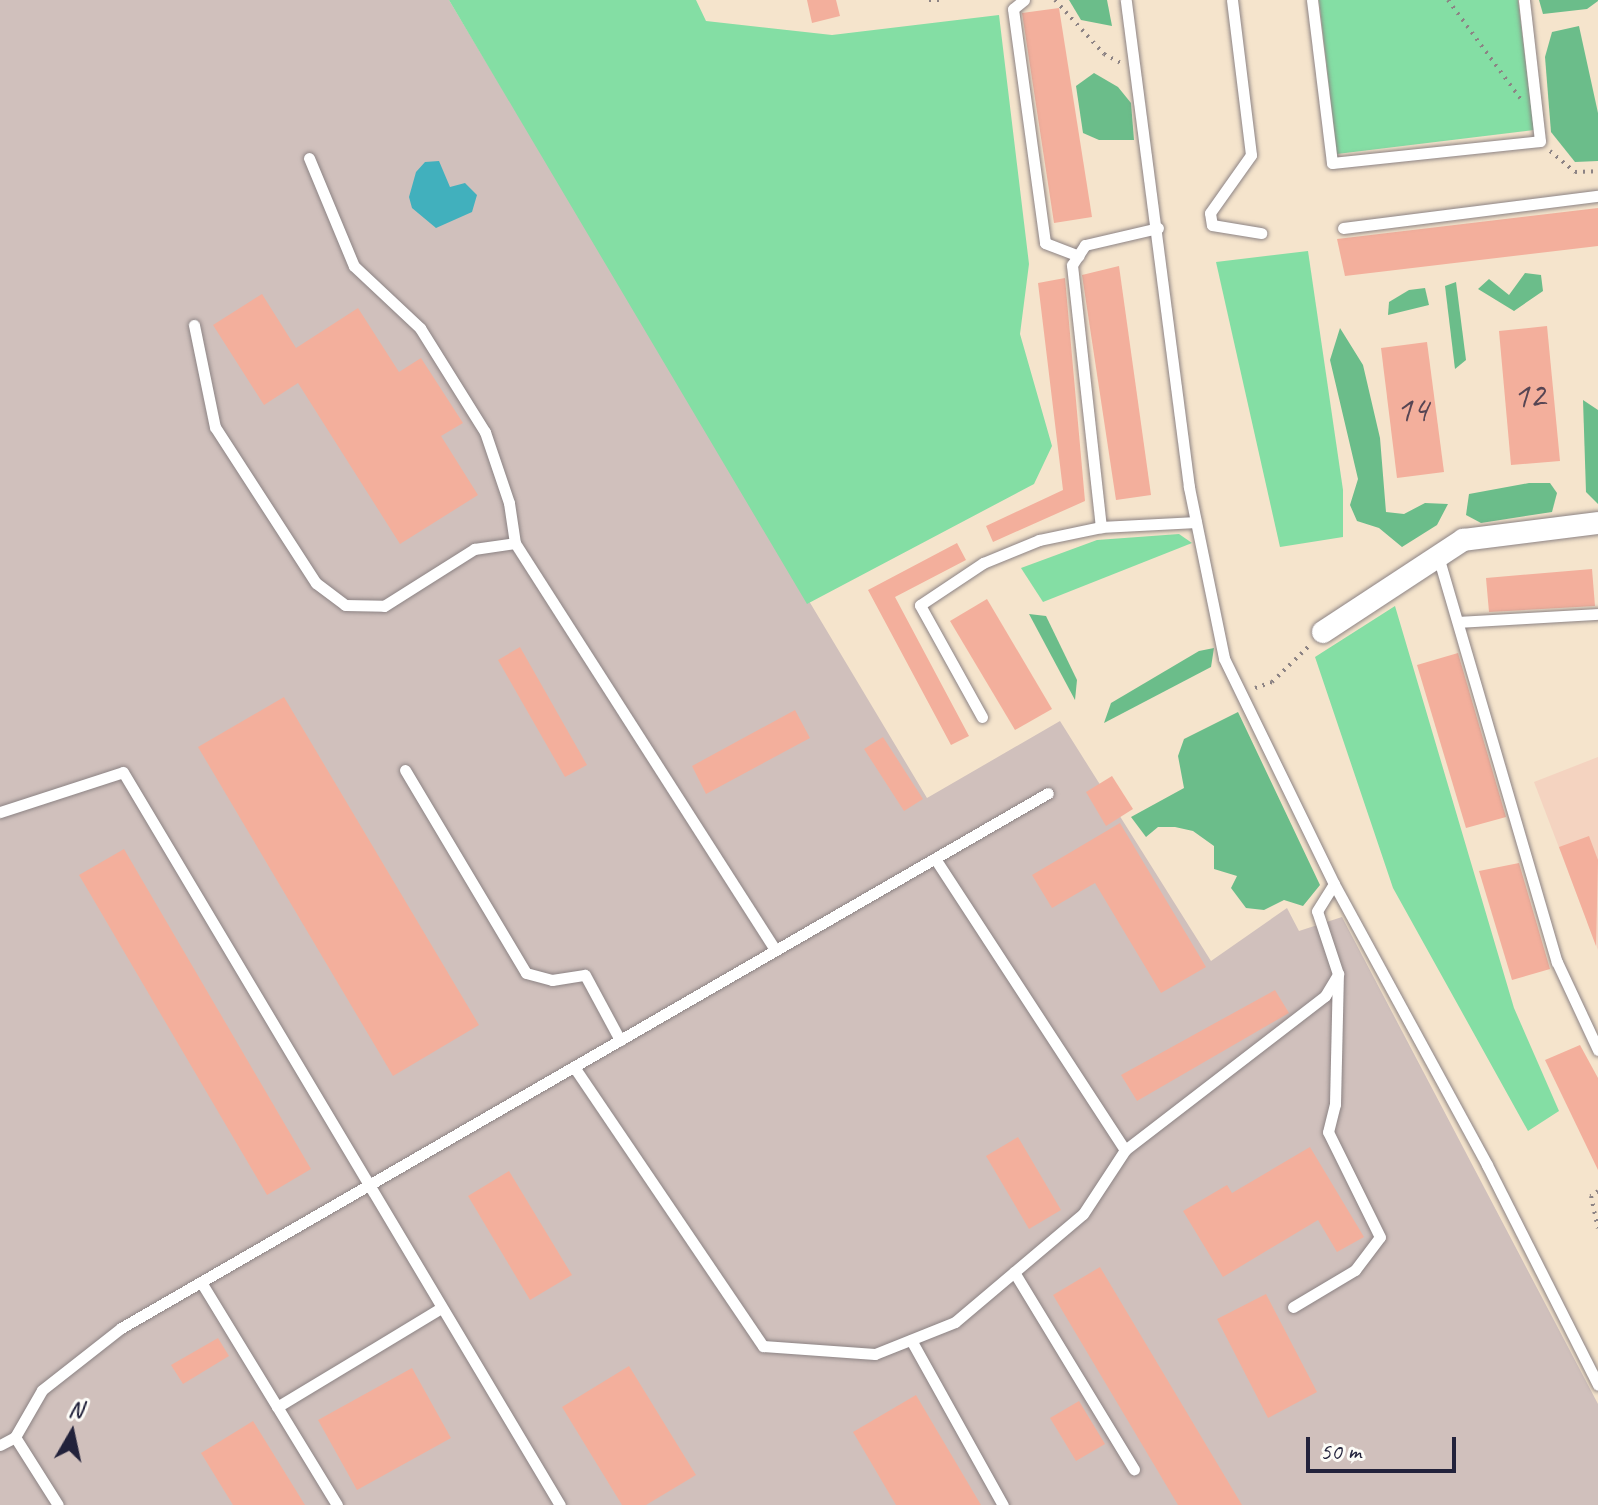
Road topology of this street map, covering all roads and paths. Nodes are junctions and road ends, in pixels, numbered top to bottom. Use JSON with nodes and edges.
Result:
{"nodes":[{"id":1,"x":929,"y":0,"type":"edge"},
{"id":2,"x":943,"y":0,"type":"edge"},
{"id":3,"x":1024,"y":0,"type":"edge"},
{"id":4,"x":1055,"y":0,"type":"edge"},
{"id":5,"x":1126,"y":0,"type":"edge"},
{"id":6,"x":1232,"y":0,"type":"edge"},
{"id":7,"x":1312,"y":0,"type":"edge"},
{"id":8,"x":1524,"y":0,"type":"edge"},
{"id":9,"x":1121,"y":64,"type":"dead end"},
{"id":10,"x":309,"y":158,"type":"dead end"},
{"id":11,"x":1598,"y":196,"type":"edge"},
{"id":12,"x":1158,"y":228,"type":"junction"},
{"id":13,"x":1343,"y":228,"type":"dead end"},
{"id":14,"x":1261,"y":233,"type":"dead end"},
{"id":15,"x":1079,"y":256,"type":"junction"},
{"id":16,"x":194,"y":325,"type":"dead end"},
{"id":17,"x":1196,"y":522,"type":"junction"},
{"id":18,"x":1598,"y":523,"type":"edge"},
{"id":19,"x":1101,"y":527,"type":"junction"},
{"id":20,"x":515,"y":543,"type":"junction"},
{"id":21,"x":1438,"y":556,"type":"junction"},
{"id":22,"x":1598,"y":614,"type":"edge"},
{"id":23,"x":1458,"y":622,"type":"junction"},
{"id":24,"x":1323,"y":632,"type":"joint"},
{"id":25,"x":1241,"y":692,"type":"junction"},
{"id":26,"x":982,"y":717,"type":"dead end"},
{"id":27,"x":405,"y":770,"type":"dead end"},
{"id":28,"x":1048,"y":793,"type":"dead end"},
{"id":29,"x":0,"y":812,"type":"edge"},
{"id":30,"x":935,"y":858,"type":"junction"},
{"id":31,"x":1334,"y":884,"type":"junction"},
{"id":32,"x":775,"y":950,"type":"junction"},
{"id":33,"x":1338,"y":974,"type":"junction"},
{"id":34,"x":620,"y":1040,"type":"junction"},
{"id":35,"x":1598,"y":1050,"type":"edge"},
{"id":36,"x":574,"y":1067,"type":"junction"},
{"id":37,"x":1125,"y":1150,"type":"junction"},
{"id":38,"x":367,"y":1186,"type":"junction"},
{"id":39,"x":1598,"y":1191,"type":"edge"},
{"id":40,"x":1598,"y":1228,"type":"edge"},
{"id":41,"x":1014,"y":1272,"type":"junction"},
{"id":42,"x":201,"y":1282,"type":"junction"},
{"id":43,"x":1293,"y":1307,"type":"dead end"},
{"id":44,"x":441,"y":1308,"type":"junction"},
{"id":45,"x":911,"y":1340,"type":"junction"},
{"id":46,"x":1598,"y":1385,"type":"edge"},
{"id":47,"x":277,"y":1407,"type":"junction"},
{"id":48,"x":15,"y":1437,"type":"junction"},
{"id":49,"x":0,"y":1445,"type":"edge"},
{"id":50,"x":1134,"y":1469,"type":"dead end"},
{"id":51,"x":58,"y":1505,"type":"edge"},
{"id":52,"x":337,"y":1505,"type":"edge"},
{"id":53,"x":560,"y":1505,"type":"edge"},
{"id":54,"x":1003,"y":1505,"type":"edge"}],
"edges":[{"from":1,"to":2,"type":"path"},
{"from":3,"to":15,"type":"lane"},
{"from":4,"to":9,"type":"path"},
{"from":5,"to":12,"type":"lane"},
{"from":6,"to":14,"type":"lane"},
{"from":7,"to":8,"type":"lane"},
{"from":10,"to":20,"type":"lane"},
{"from":11,"to":13,"type":"lane"},
{"from":12,"to":15,"type":"lane"},
{"from":12,"to":17,"type":"lane"},
{"from":15,"to":19,"type":"lane"},
{"from":16,"to":20,"type":"lane"},
{"from":17,"to":19,"type":"lane"},
{"from":17,"to":25,"type":"lane"},
{"from":18,"to":21,"type":"street"},
{"from":19,"to":26,"type":"lane"},
{"from":20,"to":32,"type":"lane"},
{"from":21,"to":23,"type":"lane"},
{"from":21,"to":24,"type":"street"},
{"from":22,"to":23,"type":"lane"},
{"from":23,"to":35,"type":"lane"},
{"from":24,"to":25,"type":"path"},
{"from":25,"to":31,"type":"lane"},
{"from":27,"to":34,"type":"lane"},
{"from":28,"to":30,"type":"lane"},
{"from":29,"to":38,"type":"lane"},
{"from":30,"to":32,"type":"lane"},
{"from":30,"to":37,"type":"lane"},
{"from":31,"to":33,"type":"lane"},
{"from":31,"to":46,"type":"lane"},
{"from":32,"to":34,"type":"lane"},
{"from":33,"to":37,"type":"lane"},
{"from":33,"to":43,"type":"lane"},
{"from":34,"to":36,"type":"lane"},
{"from":36,"to":38,"type":"lane"},
{"from":36,"to":45,"type":"lane"},
{"from":37,"to":41,"type":"lane"},
{"from":38,"to":42,"type":"lane"},
{"from":38,"to":44,"type":"lane"},
{"from":39,"to":40,"type":"path"},
{"from":41,"to":45,"type":"lane"},
{"from":41,"to":50,"type":"lane"},
{"from":42,"to":47,"type":"lane"},
{"from":42,"to":48,"type":"lane"},
{"from":44,"to":47,"type":"lane"},
{"from":44,"to":53,"type":"lane"},
{"from":45,"to":54,"type":"lane"},
{"from":47,"to":52,"type":"lane"},
{"from":48,"to":49,"type":"lane"},
{"from":48,"to":51,"type":"lane"}]}
